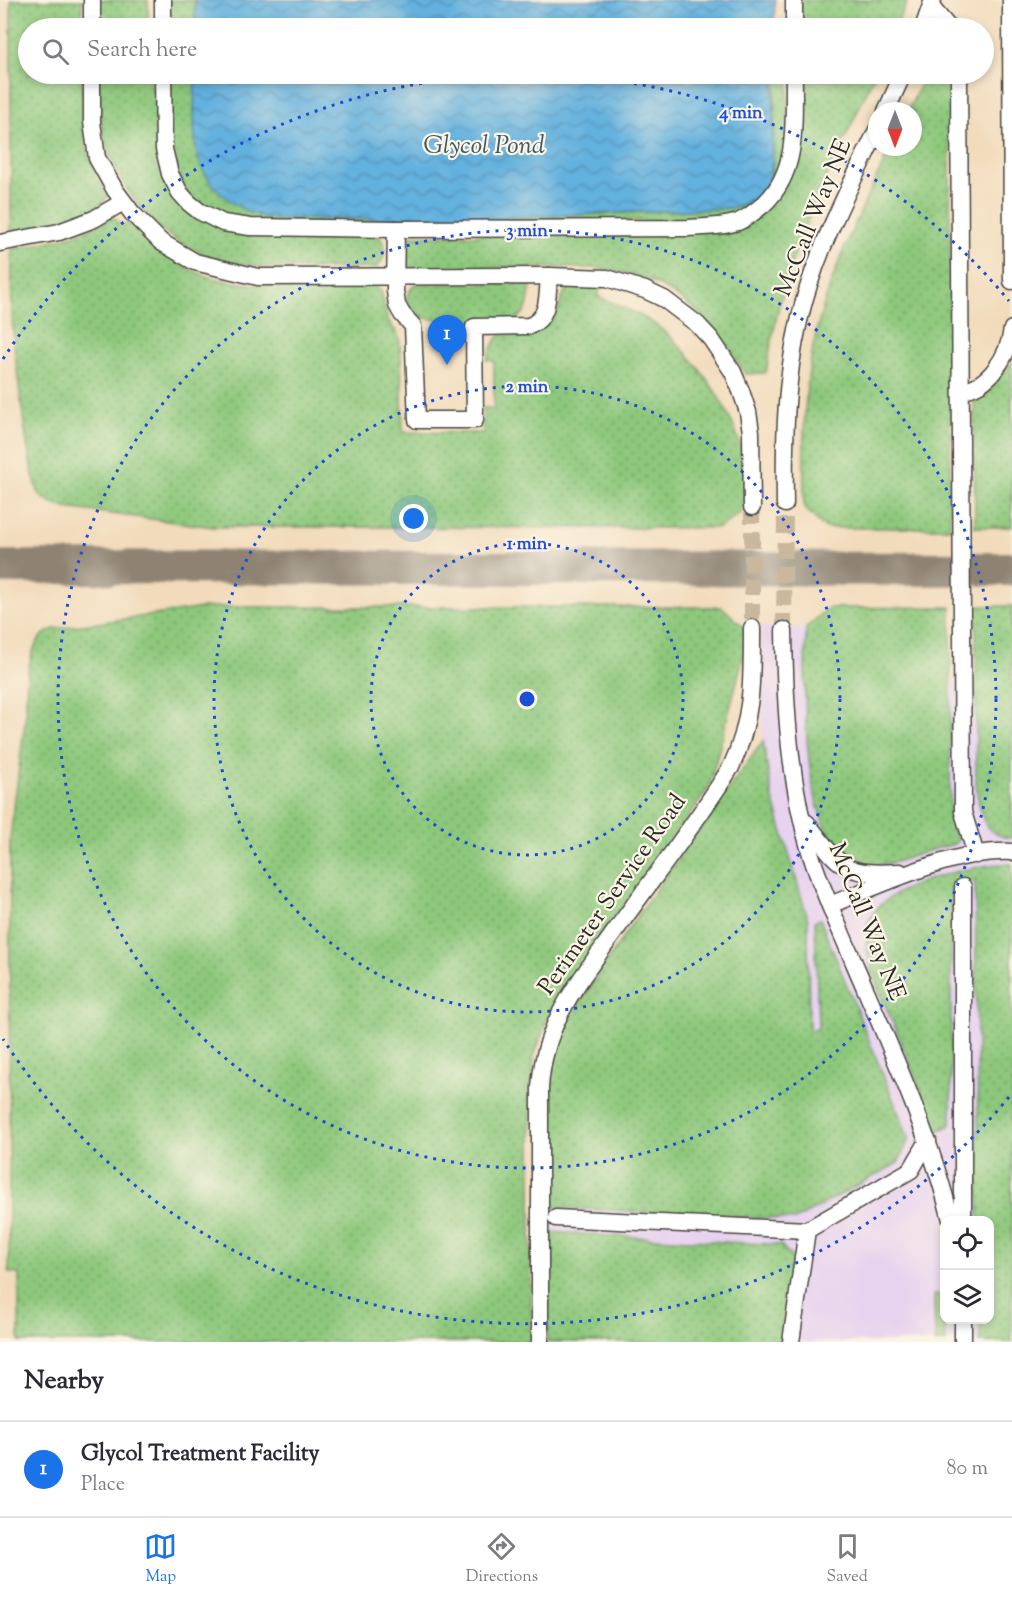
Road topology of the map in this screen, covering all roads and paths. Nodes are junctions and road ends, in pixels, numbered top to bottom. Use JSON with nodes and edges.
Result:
{"nodes":[{"id":1,"x":92,"y":0,"type":"edge"},
{"id":2,"x":163,"y":0,"type":"edge"},
{"id":3,"x":794,"y":0,"type":"edge"},
{"id":4,"x":1011,"y":0,"type":"edge"},
{"id":5,"x":932,"y":3,"type":"edge"},
{"id":6,"x":92,"y":18,"type":"edge"},
{"id":7,"x":163,"y":18,"type":"edge"},
{"id":8,"x":794,"y":18,"type":"edge"},
{"id":9,"x":927,"y":18,"type":"edge"},
{"id":10,"x":942,"y":18,"type":"edge"},
{"id":11,"x":92,"y":84,"type":"edge"},
{"id":12,"x":163,"y":84,"type":"edge"},
{"id":13,"x":794,"y":84,"type":"edge"},
{"id":14,"x":898,"y":84,"type":"edge"},
{"id":15,"x":959,"y":84,"type":"edge"},
{"id":16,"x":890,"y":102,"type":"edge"},
{"id":17,"x":868,"y":150,"type":"edge"},
{"id":18,"x":123,"y":202,"type":"junction"},
{"id":19,"x":396,"y":229,"type":"junction"},
{"id":20,"x":0,"y":243,"type":"edge"},
{"id":21,"x":395,"y":276,"type":"junction"},
{"id":22,"x":549,"y":276,"type":"junction"},
{"id":23,"x":1012,"y":281,"type":"edge"},
{"id":24,"x":1012,"y":329,"type":"edge"},
{"id":25,"x":961,"y":390,"type":"junction"},
{"id":26,"x":785,"y":504,"type":"tunnel mouth"},
{"id":27,"x":752,"y":507,"type":"tunnel mouth"},
{"id":28,"x":752,"y":628,"type":"tunnel mouth"},
{"id":29,"x":784,"y":630,"type":"tunnel mouth"},
{"id":30,"x":803,"y":817,"type":"junction"},
{"id":31,"x":1012,"y":852,"type":"edge"},
{"id":32,"x":975,"y":855,"type":"junction"},
{"id":33,"x":919,"y":871,"type":"junction"},
{"id":34,"x":963,"y":887,"type":"dead end"},
{"id":35,"x":830,"y":905,"type":"junction"},
{"id":36,"x":927,"y":1141,"type":"junction"},
{"id":37,"x":950,"y":1216,"type":"edge"},
{"id":38,"x":963,"y":1216,"type":"edge"},
{"id":39,"x":556,"y":1218,"type":"dead end"},
{"id":40,"x":807,"y":1230,"type":"junction"},
{"id":41,"x":963,"y":1324,"type":"edge"},
{"id":42,"x":540,"y":1342,"type":"edge"},
{"id":43,"x":791,"y":1342,"type":"edge"},
{"id":44,"x":963,"y":1342,"type":"edge"}],
"edges":[{"from":1,"to":6,"type":"street"},
{"from":2,"to":7,"type":"street"},
{"from":3,"to":8,"type":"street"},
{"from":4,"to":23,"type":"street"},
{"from":5,"to":9,"type":"street"},
{"from":5,"to":10,"type":"street"},
{"from":11,"to":18,"type":"street"},
{"from":12,"to":19,"type":"street"},
{"from":13,"to":19,"type":"street"},
{"from":14,"to":16,"type":"street"},
{"from":15,"to":25,"type":"street"},
{"from":17,"to":26,"type":"street","name":"McCall Way NE"},
{"from":18,"to":20,"type":"street"},
{"from":18,"to":21,"type":"street"},
{"from":19,"to":21,"type":"street"},
{"from":21,"to":22,"type":"street"},
{"from":21,"to":22,"type":"street"},
{"from":22,"to":27,"type":"street"},
{"from":24,"to":25,"type":"street"},
{"from":25,"to":32,"type":"street"},
{"from":28,"to":42,"type":"street","name":"Perimeter Service Road"},
{"from":29,"to":30,"type":"street","name":"McCall Way NE"},
{"from":30,"to":33,"type":"street"},
{"from":30,"to":35,"type":"street","name":"McCall Way NE"},
{"from":31,"to":32,"type":"street"},
{"from":32,"to":33,"type":"street"},
{"from":33,"to":35,"type":"street"},
{"from":34,"to":38,"type":"street"},
{"from":35,"to":36,"type":"street","name":"McCall Way NE"},
{"from":36,"to":37,"type":"street","name":"McCall Way NE"},
{"from":36,"to":40,"type":"street"},
{"from":39,"to":40,"type":"street"},
{"from":40,"to":43,"type":"street"},
{"from":41,"to":44,"type":"street"}]}
